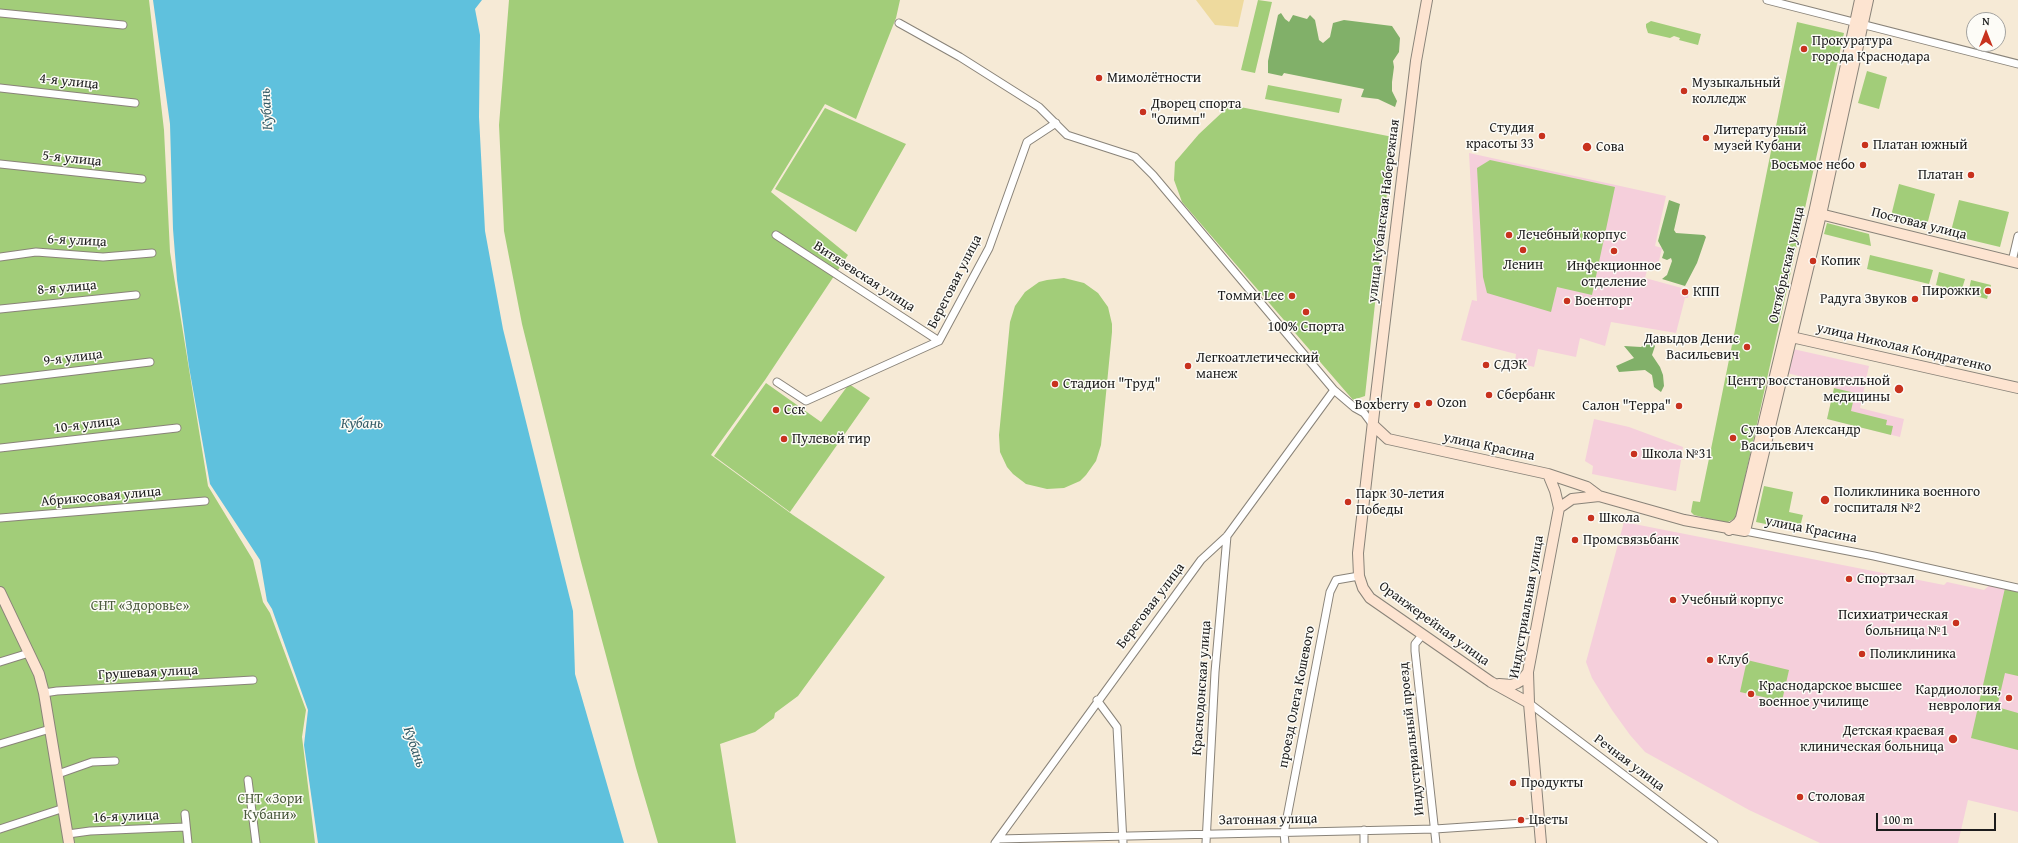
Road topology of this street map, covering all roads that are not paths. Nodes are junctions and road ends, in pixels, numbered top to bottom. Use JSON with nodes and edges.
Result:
{"nodes":[{"id":1,"x":1428,"y":0,"type":"edge"},
{"id":2,"x":1767,"y":0,"type":"edge"},
{"id":3,"x":1860,"y":0,"type":"edge"},
{"id":4,"x":1868,"y":0,"type":"edge"},
{"id":5,"x":0,"y":13,"type":"edge"},
{"id":6,"x":899,"y":23,"type":"dead end"},
{"id":7,"x":1858,"y":24,"type":"junction"},
{"id":8,"x":123,"y":25,"type":"dead end"},
{"id":9,"x":2018,"y":64,"type":"edge"},
{"id":10,"x":0,"y":88,"type":"edge"},
{"id":11,"x":135,"y":103,"type":"dead end"},
{"id":12,"x":1056,"y":123,"type":"junction"},
{"id":13,"x":0,"y":164,"type":"edge"},
{"id":14,"x":142,"y":179,"type":"dead end"},
{"id":15,"x":1818,"y":211,"type":"junction"},
{"id":16,"x":776,"y":235,"type":"dead end"},
{"id":17,"x":2018,"y":236,"type":"edge"},
{"id":18,"x":152,"y":253,"type":"dead end"},
{"id":19,"x":0,"y":257,"type":"edge"},
{"id":20,"x":2016,"y":260,"type":"edge"},
{"id":21,"x":136,"y":295,"type":"dead end"},
{"id":22,"x":0,"y":309,"type":"edge"},
{"id":23,"x":1788,"y":337,"type":"junction"},
{"id":24,"x":939,"y":341,"type":"junction"},
{"id":25,"x":150,"y":362,"type":"dead end"},
{"id":26,"x":0,"y":380,"type":"edge"},
{"id":27,"x":777,"y":382,"type":"dead end"},
{"id":28,"x":2018,"y":388,"type":"edge"},
{"id":29,"x":1334,"y":390,"type":"junction"},
{"id":30,"x":1373,"y":425,"type":"junction"},
{"id":31,"x":176,"y":428,"type":"dead end"},
{"id":32,"x":0,"y":448,"type":"edge"},
{"id":33,"x":1548,"y":474,"type":"junction"},
{"id":34,"x":1600,"y":496,"type":"junction"},
{"id":35,"x":205,"y":501,"type":"dead end"},
{"id":36,"x":1559,"y":508,"type":"junction"},
{"id":37,"x":0,"y":518,"type":"edge"},
{"id":38,"x":1729,"y":530,"type":"junction"},
{"id":39,"x":1746,"y":531,"type":"junction"},
{"id":40,"x":1227,"y":536,"type":"junction"},
{"id":41,"x":1359,"y":576,"type":"junction"},
{"id":42,"x":2018,"y":588,"type":"edge"},
{"id":43,"x":0,"y":592,"type":"edge"},
{"id":44,"x":1422,"y":634,"type":"junction"},
{"id":45,"x":29,"y":652,"type":"junction"},
{"id":46,"x":0,"y":662,"type":"edge"},
{"id":47,"x":1528,"y":672,"type":"junction"},
{"id":48,"x":253,"y":680,"type":"dead end"},
{"id":49,"x":1491,"y":682,"type":"junction"},
{"id":50,"x":44,"y":694,"type":"junction"},
{"id":51,"x":1097,"y":700,"type":"junction"},
{"id":52,"x":1529,"y":703,"type":"junction"},
{"id":53,"x":50,"y":729,"type":"junction"},
{"id":54,"x":0,"y":744,"type":"edge"},
{"id":55,"x":115,"y":761,"type":"dead end"},
{"id":56,"x":58,"y":774,"type":"junction"},
{"id":57,"x":248,"y":780,"type":"dead end"},
{"id":58,"x":64,"y":808,"type":"junction"},
{"id":59,"x":185,"y":814,"type":"dead end"},
{"id":60,"x":1539,"y":822,"type":"junction"},
{"id":61,"x":185,"y":827,"type":"junction"},
{"id":62,"x":0,"y":829,"type":"edge"},
{"id":63,"x":1435,"y":829,"type":"junction"},
{"id":64,"x":1364,"y":830,"type":"junction"},
{"id":65,"x":1284,"y":833,"type":"junction"},
{"id":66,"x":1205,"y":834,"type":"junction"},
{"id":67,"x":68,"y":838,"type":"edge"},
{"id":68,"x":1123,"y":840,"type":"edge"},
{"id":69,"x":996,"y":841,"type":"edge"},
{"id":70,"x":1063,"y":841,"type":"edge"},
{"id":71,"x":188,"y":843,"type":"edge"},
{"id":72,"x":256,"y":843,"type":"edge"},
{"id":73,"x":1206,"y":843,"type":"edge"},
{"id":74,"x":1285,"y":843,"type":"edge"},
{"id":75,"x":1364,"y":843,"type":"edge"},
{"id":76,"x":1436,"y":843,"type":"edge"},
{"id":77,"x":1541,"y":843,"type":"edge"},
{"id":78,"x":1714,"y":843,"type":"edge"}],
"edges":[{"from":1,"to":30,"type":"main road","name":"улица Кубанская Набережная"},
{"from":2,"to":7,"type":"street"},
{"from":3,"to":7,"type":"main road","name":"Октябрьская улица"},
{"from":4,"to":7,"type":"main road","name":"Октябрьская улица"},
{"from":5,"to":8,"type":"street"},
{"from":6,"to":12,"type":"street"},
{"from":7,"to":9,"type":"street"},
{"from":7,"to":15,"type":"main road","name":"Октябрьская улица"},
{"from":10,"to":11,"type":"street","name":"4-я улица"},
{"from":12,"to":24,"type":"street","name":"Береговая улица"},
{"from":12,"to":29,"type":"street"},
{"from":13,"to":14,"type":"street","name":"5-я улица"},
{"from":15,"to":20,"type":"main road","name":"Постовая улица"},
{"from":15,"to":23,"type":"main road","name":"Октябрьская улица"},
{"from":16,"to":24,"type":"street","name":"Витязевская улица"},
{"from":17,"to":20,"type":"street"},
{"from":18,"to":19,"type":"street","name":"6-я улица"},
{"from":21,"to":22,"type":"street","name":"8-я улица"},
{"from":23,"to":28,"type":"main road","name":"улица Николая Кондратенко"},
{"from":23,"to":38,"type":"main road","name":"Октябрьская улица"},
{"from":23,"to":39,"type":"main road","name":"Октябрьская улица"},
{"from":24,"to":27,"type":"street","name":"Береговая улица"},
{"from":25,"to":26,"type":"street","name":"9-я улица"},
{"from":29,"to":30,"type":"street"},
{"from":29,"to":40,"type":"street","name":"Береговая улица"},
{"from":30,"to":33,"type":"main road","name":"улица Красина"},
{"from":30,"to":41,"type":"main road","name":"Оранжерейная улица"},
{"from":31,"to":32,"type":"street","name":"10-я улица"},
{"from":33,"to":34,"type":"main road","name":"улица Красина"},
{"from":33,"to":36,"type":"main road","name":"Индустриальная улица"},
{"from":34,"to":36,"type":"main road","name":"улица Красина"},
{"from":34,"to":38,"type":"main road","name":"улица Красина"},
{"from":35,"to":37,"type":"street","name":"Абрикосовая улица"},
{"from":36,"to":47,"type":"main road","name":"Индустриальная улица"},
{"from":38,"to":39,"type":"main road","name":"улица Красина"},
{"from":39,"to":42,"type":"street","name":"улица Красина"},
{"from":40,"to":51,"type":"street","name":"Береговая улица"},
{"from":40,"to":66,"type":"street","name":"Краснодонская улица"},
{"from":41,"to":44,"type":"main road","name":"Оранжерейная улица"},
{"from":41,"to":65,"type":"street","name":"проезд Олега Кошевого"},
{"from":43,"to":45,"type":"main road"},
{"from":44,"to":49,"type":"main road","name":"Оранжерейная улица"},
{"from":44,"to":63,"type":"street","name":"Индустриальный проезд"},
{"from":45,"to":46,"type":"street"},
{"from":45,"to":50,"type":"main road"},
{"from":47,"to":49,"type":"main road"},
{"from":47,"to":52,"type":"main road","name":"Индустриальная улица"},
{"from":48,"to":50,"type":"street","name":"Грушевая улица"},
{"from":49,"to":52,"type":"main road","name":"Оранжерейная улица"},
{"from":50,"to":53,"type":"main road"},
{"from":51,"to":68,"type":"street"},
{"from":51,"to":69,"type":"street","name":"Береговая улица"},
{"from":52,"to":60,"type":"main road","name":"Индустриальная улица"},
{"from":52,"to":78,"type":"street","name":"Речная улица"},
{"from":53,"to":54,"type":"street"},
{"from":53,"to":56,"type":"main road"},
{"from":55,"to":56,"type":"street"},
{"from":56,"to":58,"type":"main road"},
{"from":57,"to":72,"type":"street"},
{"from":58,"to":62,"type":"street"},
{"from":58,"to":67,"type":"main road"},
{"from":59,"to":61,"type":"street"},
{"from":60,"to":63,"type":"street","name":"Затонная улица"},
{"from":60,"to":77,"type":"main road","name":"Индустриальная улица"},
{"from":61,"to":67,"type":"street","name":"16-я улица"},
{"from":61,"to":71,"type":"street"},
{"from":63,"to":64,"type":"street","name":"Затонная улица"},
{"from":63,"to":76,"type":"street","name":"Индустриальный проезд"},
{"from":64,"to":65,"type":"street","name":"Затонная улица"},
{"from":64,"to":75,"type":"street"},
{"from":65,"to":66,"type":"street","name":"Затонная улица"},
{"from":65,"to":74,"type":"street","name":"проезд Олега Кошевого"},
{"from":66,"to":68,"type":"street","name":"Затонная улица"},
{"from":66,"to":73,"type":"street","name":"Краснодонская улица"},
{"from":68,"to":70,"type":"street","name":"Затонная улица"},
{"from":69,"to":70,"type":"street","name":"Затонная улица"}]}
